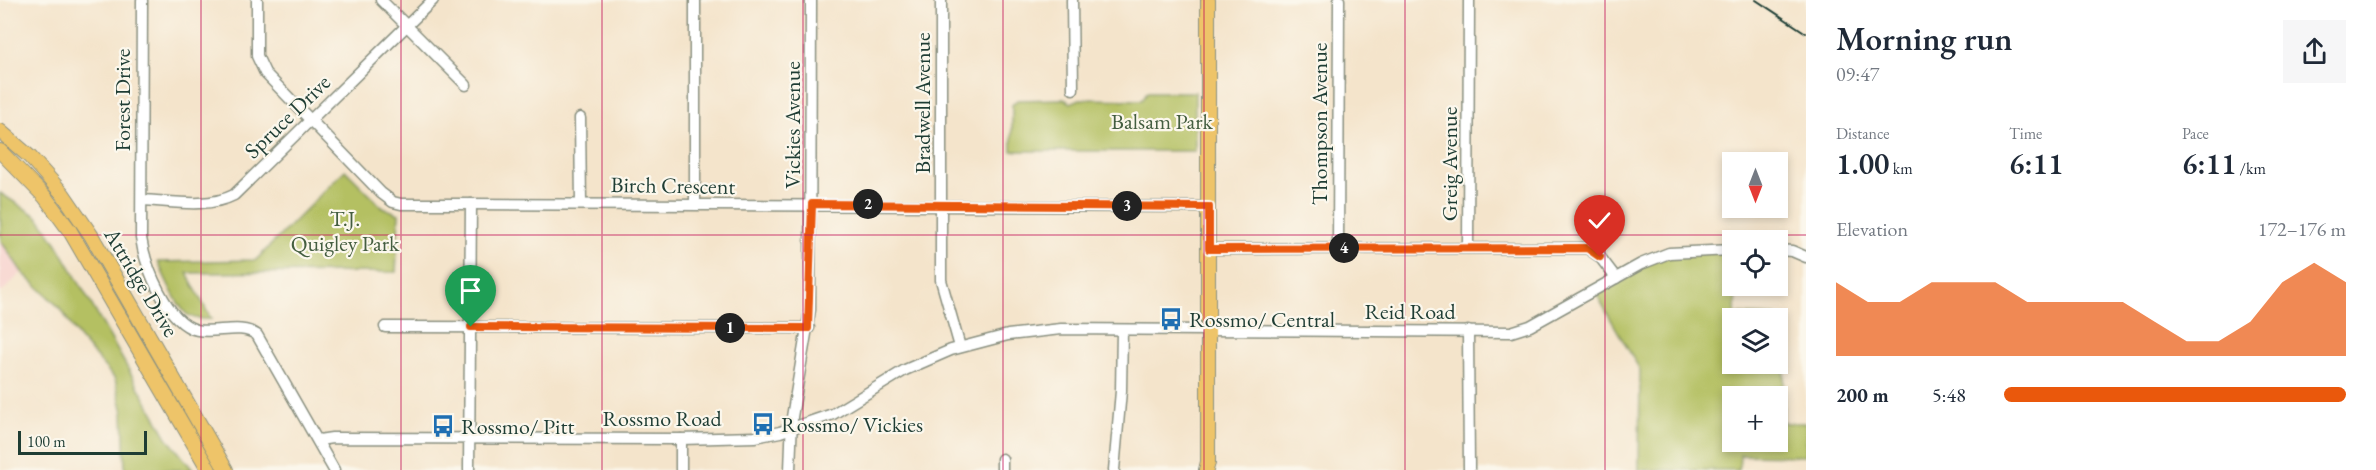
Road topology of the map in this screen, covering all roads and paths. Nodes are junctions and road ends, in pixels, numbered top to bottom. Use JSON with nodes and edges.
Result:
{"nodes":[{"id":1,"x":142,"y":0,"type":"edge"},
{"id":2,"x":257,"y":0,"type":"edge"},
{"id":3,"x":381,"y":0,"type":"edge"},
{"id":4,"x":433,"y":0,"type":"edge"},
{"id":5,"x":695,"y":0,"type":"edge"},
{"id":6,"x":811,"y":0,"type":"edge"},
{"id":7,"x":941,"y":0,"type":"edge"},
{"id":8,"x":1072,"y":0,"type":"edge"},
{"id":9,"x":1208,"y":0,"type":"edge"},
{"id":10,"x":1339,"y":0,"type":"edge"},
{"id":11,"x":1469,"y":0,"type":"edge"},
{"id":12,"x":406,"y":25,"type":"junction"},
{"id":13,"x":466,"y":85,"type":"dead end"},
{"id":14,"x":1072,"y":89,"type":"dead end"},
{"id":15,"x":580,"y":118,"type":"dead end"},
{"id":16,"x":310,"y":122,"type":"junction"},
{"id":17,"x":0,"y":131,"type":"edge"},
{"id":18,"x":0,"y":151,"type":"edge"},
{"id":19,"x":142,"y":201,"type":"junction"},
{"id":20,"x":471,"y":204,"type":"junction"},
{"id":21,"x":581,"y":204,"type":"junction"},
{"id":22,"x":695,"y":204,"type":"junction"},
{"id":23,"x":812,"y":204,"type":"junction"},
{"id":24,"x":942,"y":205,"type":"junction"},
{"id":25,"x":1209,"y":207,"type":"junction"},
{"id":26,"x":1338,"y":248,"type":"junction"},
{"id":27,"x":1468,"y":248,"type":"junction"},
{"id":28,"x":1209,"y":249,"type":"junction"},
{"id":29,"x":1722,"y":250,"type":"edge"},
{"id":30,"x":1788,"y":251,"type":"edge"},
{"id":31,"x":1806,"y":257,"type":"edge"},
{"id":32,"x":1616,"y":278,"type":"junction"},
{"id":33,"x":385,"y":327,"type":"dead end"},
{"id":34,"x":471,"y":327,"type":"junction"},
{"id":35,"x":808,"y":328,"type":"junction"},
{"id":36,"x":1122,"y":330,"type":"junction"},
{"id":37,"x":1208,"y":330,"type":"junction"},
{"id":38,"x":1468,"y":331,"type":"junction"},
{"id":39,"x":960,"y":347,"type":"junction"},
{"id":40,"x":791,"y":428,"type":"junction"},
{"id":41,"x":470,"y":438,"type":"junction"},
{"id":42,"x":681,"y":439,"type":"junction"},
{"id":43,"x":319,"y":440,"type":"junction"},
{"id":44,"x":201,"y":454,"type":"junction"},
{"id":45,"x":1208,"y":467,"type":"edge"},
{"id":46,"x":202,"y":470,"type":"edge"},
{"id":47,"x":209,"y":470,"type":"edge"},
{"id":48,"x":226,"y":470,"type":"edge"},
{"id":49,"x":334,"y":470,"type":"edge"},
{"id":50,"x":469,"y":470,"type":"edge"},
{"id":51,"x":681,"y":470,"type":"edge"},
{"id":52,"x":790,"y":470,"type":"edge"},
{"id":53,"x":1114,"y":470,"type":"edge"},
{"id":54,"x":1469,"y":470,"type":"edge"}],
"edges":[{"from":1,"to":19,"type":"street","name":"Forest Drive"},
{"from":2,"to":16,"type":"street","name":"Birch Crescent"},
{"from":3,"to":12,"type":"street"},
{"from":4,"to":12,"type":"street","name":"Spruce Drive"},
{"from":5,"to":22,"type":"street"},
{"from":6,"to":23,"type":"street","name":"Vickies Avenue"},
{"from":7,"to":24,"type":"street","name":"Bradwell Avenue"},
{"from":8,"to":14,"type":"street"},
{"from":9,"to":25,"type":"main road"},
{"from":10,"to":26,"type":"street","name":"Thompson Avenue"},
{"from":11,"to":27,"type":"street","name":"Greig Avenue"},
{"from":12,"to":13,"type":"street"},
{"from":12,"to":16,"type":"street","name":"Spruce Drive"},
{"from":15,"to":21,"type":"street"},
{"from":16,"to":19,"type":"street","name":"Spruce Drive"},
{"from":16,"to":20,"type":"street","name":"Birch Crescent"},
{"from":17,"to":48,"type":"main road","name":"Attridge Drive"},
{"from":18,"to":44,"type":"main road","name":"Attridge Drive"},
{"from":19,"to":43,"type":"street"},
{"from":20,"to":21,"type":"street","name":"Birch Crescent"},
{"from":20,"to":34,"type":"street"},
{"from":21,"to":22,"type":"street","name":"Birch Crescent"},
{"from":22,"to":23,"type":"street","name":"Birch Crescent"},
{"from":23,"to":24,"type":"street","name":"Birch Crescent"},
{"from":23,"to":35,"type":"street","name":"Vickies Avenue"},
{"from":24,"to":25,"type":"street","name":"Birch Crescent"},
{"from":24,"to":39,"type":"street","name":"Bradwell Avenue"},
{"from":25,"to":28,"type":"main road"},
{"from":26,"to":27,"type":"street","name":"Greig Avenue"},
{"from":26,"to":28,"type":"street","name":"Greig Avenue"},
{"from":27,"to":32,"type":"street"},
{"from":28,"to":37,"type":"main road"},
{"from":29,"to":32,"type":"street","name":"Reid Road"},
{"from":30,"to":31,"type":"street"},
{"from":32,"to":38,"type":"street","name":"Reid Road"},
{"from":33,"to":34,"type":"street"},
{"from":34,"to":35,"type":"street"},
{"from":34,"to":41,"type":"street"},
{"from":35,"to":40,"type":"street","name":"Vickies Avenue"},
{"from":36,"to":37,"type":"street","name":"Rossmo Road"},
{"from":36,"to":39,"type":"street","name":"Rossmo Road"},
{"from":36,"to":53,"type":"street"},
{"from":37,"to":38,"type":"street","name":"Reid Road"},
{"from":37,"to":45,"type":"main road"},
{"from":38,"to":54,"type":"street","name":"Reid Road"},
{"from":39,"to":40,"type":"street","name":"Rossmo Road"},
{"from":40,"to":42,"type":"street","name":"Rossmo Road"},
{"from":40,"to":52,"type":"street","name":"Vickies Avenue"},
{"from":41,"to":42,"type":"street","name":"Rossmo Road"},
{"from":41,"to":43,"type":"street","name":"Rossmo Road"},
{"from":41,"to":50,"type":"street"},
{"from":42,"to":51,"type":"street"},
{"from":43,"to":49,"type":"street"},
{"from":44,"to":46,"type":"main road"},
{"from":44,"to":47,"type":"main road","name":"Attridge Drive"}]}
